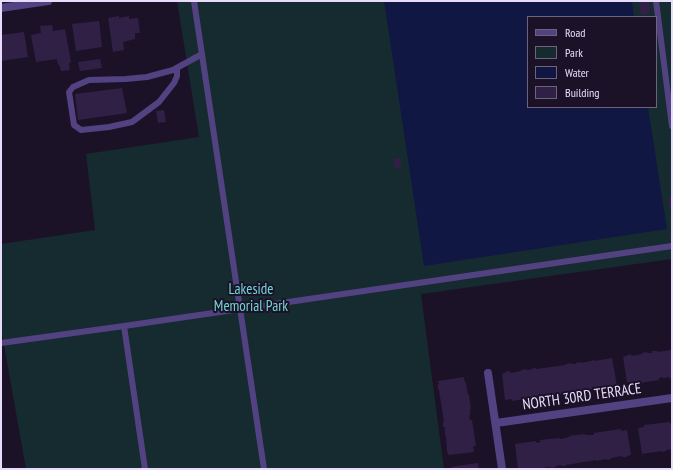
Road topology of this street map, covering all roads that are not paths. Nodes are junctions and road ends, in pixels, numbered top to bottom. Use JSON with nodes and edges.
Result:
{"nodes":[{"id":1,"x":48,"y":1,"type":"edge"},
{"id":2,"x":194,"y":1,"type":"edge"},
{"id":3,"x":656,"y":1,"type":"edge"},
{"id":4,"x":1,"y":8,"type":"edge"},
{"id":5,"x":202,"y":54,"type":"junction"},
{"id":6,"x":177,"y":68,"type":"junction"},
{"id":7,"x":671,"y":116,"type":"edge"},
{"id":8,"x":672,"y":126,"type":"edge"},
{"id":9,"x":672,"y":246,"type":"edge"},
{"id":10,"x":240,"y":309,"type":"junction"},
{"id":11,"x":124,"y":326,"type":"junction"},
{"id":12,"x":1,"y":343,"type":"edge"},
{"id":13,"x":488,"y":373,"type":"dead end"},
{"id":14,"x":672,"y":398,"type":"edge"},
{"id":15,"x":496,"y":423,"type":"junction"},
{"id":16,"x":145,"y":469,"type":"edge"},
{"id":17,"x":264,"y":469,"type":"edge"},
{"id":18,"x":502,"y":469,"type":"edge"}],
"edges":[{"from":1,"to":4,"type":"street"},
{"from":2,"to":5,"type":"lane"},
{"from":3,"to":7,"type":"lane"},
{"from":5,"to":6,"type":"lane"},
{"from":5,"to":10,"type":"lane"},
{"from":6,"to":6,"type":"lane"},
{"from":7,"to":8,"type":"lane"},
{"from":9,"to":10,"type":"lane"},
{"from":10,"to":11,"type":"lane"},
{"from":10,"to":17,"type":"lane"},
{"from":11,"to":12,"type":"lane"},
{"from":11,"to":16,"type":"lane"},
{"from":13,"to":15,"type":"street"},
{"from":14,"to":15,"type":"street","name":"NORTH 30RD TERRACE"},
{"from":15,"to":18,"type":"street"}]}
